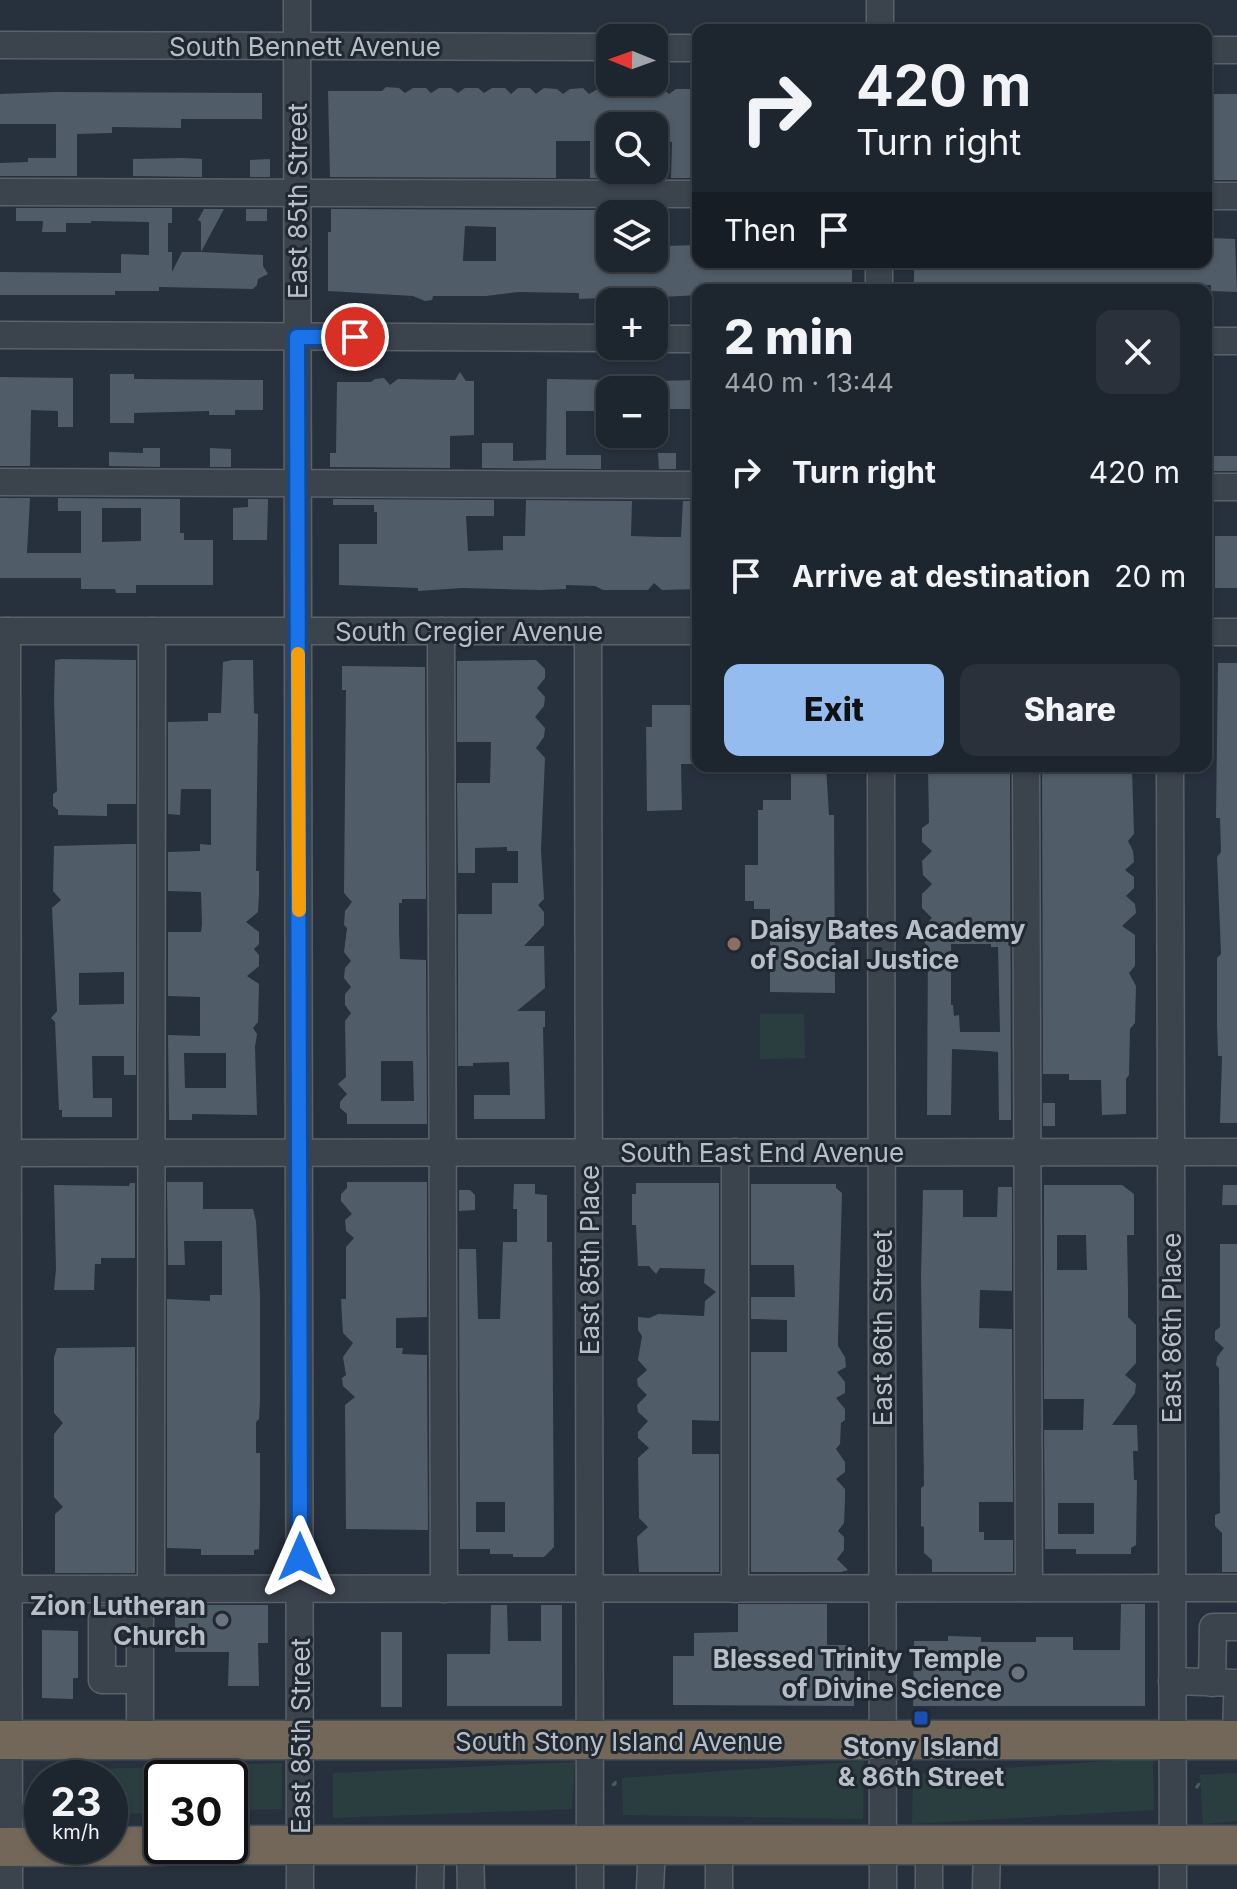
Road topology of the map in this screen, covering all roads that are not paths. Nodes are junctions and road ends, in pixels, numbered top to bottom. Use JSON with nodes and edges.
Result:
{"nodes":[{"id":1,"x":297,"y":0,"type":"edge"},
{"id":2,"x":880,"y":0,"type":"edge"},
{"id":3,"x":880,"y":24,"type":"edge"},
{"id":4,"x":0,"y":45,"type":"edge"},
{"id":5,"x":297,"y":47,"type":"junction"},
{"id":6,"x":596,"y":47,"type":"edge"},
{"id":7,"x":668,"y":48,"type":"edge"},
{"id":8,"x":692,"y":48,"type":"edge"},
{"id":9,"x":1212,"y":50,"type":"edge"},
{"id":10,"x":1237,"y":50,"type":"edge"},
{"id":11,"x":0,"y":192,"type":"edge"},
{"id":12,"x":297,"y":193,"type":"junction"},
{"id":13,"x":692,"y":194,"type":"edge"},
{"id":14,"x":1212,"y":196,"type":"edge"},
{"id":15,"x":1237,"y":196,"type":"edge"},
{"id":16,"x":0,"y":335,"type":"edge"},
{"id":17,"x":297,"y":337,"type":"junction"},
{"id":18,"x":596,"y":338,"type":"edge"},
{"id":19,"x":668,"y":339,"type":"edge"},
{"id":20,"x":692,"y":339,"type":"edge"},
{"id":21,"x":1212,"y":341,"type":"edge"},
{"id":22,"x":1237,"y":341,"type":"edge"},
{"id":23,"x":0,"y":482,"type":"edge"},
{"id":24,"x":297,"y":483,"type":"junction"},
{"id":25,"x":692,"y":485,"type":"edge"},
{"id":26,"x":1212,"y":487,"type":"edge"},
{"id":27,"x":1237,"y":487,"type":"edge"},
{"id":28,"x":3,"y":631,"type":"edge"},
{"id":29,"x":152,"y":631,"type":"junction"},
{"id":30,"x":298,"y":631,"type":"junction"},
{"id":31,"x":441,"y":631,"type":"junction"},
{"id":32,"x":588,"y":631,"type":"junction"},
{"id":33,"x":692,"y":631,"type":"edge"},
{"id":34,"x":1212,"y":632,"type":"edge"},
{"id":35,"x":1237,"y":632,"type":"edge"},
{"id":36,"x":881,"y":772,"type":"edge"},
{"id":37,"x":1026,"y":772,"type":"edge"},
{"id":38,"x":1170,"y":772,"type":"edge"},
{"id":39,"x":735,"y":1152,"type":"junction"},
{"id":40,"x":881,"y":1152,"type":"junction"},
{"id":41,"x":1028,"y":1152,"type":"junction"},
{"id":42,"x":1170,"y":1152,"type":"junction"},
{"id":43,"x":1237,"y":1152,"type":"edge"},
{"id":44,"x":4,"y":1153,"type":"edge"},
{"id":45,"x":151,"y":1153,"type":"junction"},
{"id":46,"x":300,"y":1153,"type":"junction"},
{"id":47,"x":443,"y":1153,"type":"junction"},
{"id":48,"x":589,"y":1153,"type":"junction"},
{"id":49,"x":883,"y":1588,"type":"junction"},
{"id":50,"x":1029,"y":1588,"type":"junction"},
{"id":51,"x":1172,"y":1588,"type":"junction"},
{"id":52,"x":1237,"y":1588,"type":"edge"},
{"id":53,"x":5,"y":1589,"type":"edge"},
{"id":54,"x":151,"y":1589,"type":"junction"},
{"id":55,"x":300,"y":1589,"type":"junction"},
{"id":56,"x":444,"y":1589,"type":"junction"},
{"id":57,"x":589,"y":1589,"type":"junction"},
{"id":58,"x":735,"y":1589,"type":"junction"},
{"id":59,"x":1237,"y":1627,"type":"edge"},
{"id":60,"x":140,"y":1680,"type":"dead end"},
{"id":61,"x":1172,"y":1681,"type":"junction"},
{"id":62,"x":1225,"y":1683,"type":"edge"},
{"id":63,"x":1237,"y":1700,"type":"edge"},
{"id":64,"x":4,"y":1740,"type":"edge"},
{"id":65,"x":140,"y":1740,"type":"junction"},
{"id":66,"x":883,"y":1740,"type":"junction"},
{"id":67,"x":1236,"y":1740,"type":"edge"},
{"id":68,"x":300,"y":1741,"type":"junction"},
{"id":69,"x":590,"y":1741,"type":"junction"},
{"id":70,"x":1172,"y":1741,"type":"junction"},
{"id":71,"x":248,"y":1845,"type":"edge"},
{"id":72,"x":300,"y":1845,"type":"junction"},
{"id":73,"x":431,"y":1845,"type":"junction"},
{"id":74,"x":1237,"y":1845,"type":"edge"},
{"id":75,"x":144,"y":1846,"type":"edge"},
{"id":76,"x":470,"y":1846,"type":"junction"},
{"id":77,"x":590,"y":1846,"type":"junction"},
{"id":78,"x":652,"y":1846,"type":"junction"},
{"id":79,"x":719,"y":1846,"type":"junction"},
{"id":80,"x":929,"y":1846,"type":"junction"},
{"id":81,"x":987,"y":1846,"type":"junction"},
{"id":82,"x":1173,"y":1846,"type":"junction"},
{"id":83,"x":4,"y":1847,"type":"edge"},
{"id":84,"x":883,"y":1847,"type":"junction"},
{"id":85,"x":9,"y":1889,"type":"edge"},
{"id":86,"x":300,"y":1889,"type":"edge"},
{"id":87,"x":430,"y":1889,"type":"edge"},
{"id":88,"x":471,"y":1889,"type":"edge"},
{"id":89,"x":590,"y":1889,"type":"edge"},
{"id":90,"x":650,"y":1889,"type":"edge"},
{"id":91,"x":719,"y":1889,"type":"edge"},
{"id":92,"x":883,"y":1889,"type":"edge"},
{"id":93,"x":929,"y":1889,"type":"edge"},
{"id":94,"x":986,"y":1889,"type":"edge"},
{"id":95,"x":1173,"y":1889,"type":"edge"}],
"edges":[{"from":1,"to":5,"type":"street","name":"East 85th Street"},
{"from":2,"to":3,"type":"street"},
{"from":4,"to":5,"type":"street","name":"South Bennett Avenue"},
{"from":5,"to":6,"type":"street","name":"South Bennett Avenue"},
{"from":5,"to":12,"type":"street","name":"East 85th Street"},
{"from":7,"to":8,"type":"street"},
{"from":9,"to":10,"type":"street"},
{"from":11,"to":12,"type":"street"},
{"from":12,"to":13,"type":"street"},
{"from":12,"to":17,"type":"street","name":"East 85th Street"},
{"from":14,"to":15,"type":"street"},
{"from":16,"to":17,"type":"street"},
{"from":17,"to":18,"type":"street"},
{"from":17,"to":24,"type":"street","name":"East 85th Street"},
{"from":19,"to":20,"type":"street"},
{"from":21,"to":22,"type":"street"},
{"from":23,"to":24,"type":"street"},
{"from":24,"to":25,"type":"street"},
{"from":24,"to":30,"type":"street","name":"East 85th Street"},
{"from":26,"to":27,"type":"street"},
{"from":28,"to":29,"type":"street","name":"South Cregier Avenue"},
{"from":28,"to":44,"type":"street"},
{"from":29,"to":30,"type":"street","name":"South Cregier Avenue"},
{"from":29,"to":45,"type":"street"},
{"from":30,"to":31,"type":"street","name":"South Cregier Avenue"},
{"from":30,"to":46,"type":"street","name":"East 85th Street"},
{"from":31,"to":32,"type":"street","name":"South Cregier Avenue"},
{"from":31,"to":47,"type":"street"},
{"from":32,"to":33,"type":"street","name":"South Cregier Avenue"},
{"from":32,"to":48,"type":"street","name":"East 85th Place"},
{"from":34,"to":35,"type":"street"},
{"from":36,"to":40,"type":"street","name":"East 86th Street"},
{"from":37,"to":41,"type":"street"},
{"from":38,"to":42,"type":"street","name":"East 86th Place"},
{"from":39,"to":40,"type":"street","name":"South East End Avenue"},
{"from":39,"to":48,"type":"street","name":"South East End Avenue"},
{"from":39,"to":58,"type":"street"},
{"from":40,"to":41,"type":"street","name":"South East End Avenue"},
{"from":40,"to":49,"type":"street","name":"East 86th Street"},
{"from":41,"to":42,"type":"street","name":"South East End Avenue"},
{"from":41,"to":50,"type":"street"},
{"from":42,"to":43,"type":"street","name":"South East End Avenue"},
{"from":42,"to":51,"type":"street","name":"East 86th Place"},
{"from":44,"to":45,"type":"street","name":"South East End Avenue"},
{"from":44,"to":53,"type":"street"},
{"from":45,"to":46,"type":"street","name":"South East End Avenue"},
{"from":45,"to":54,"type":"street"},
{"from":46,"to":47,"type":"street","name":"South East End Avenue"},
{"from":46,"to":55,"type":"street","name":"East 85th Street"},
{"from":47,"to":48,"type":"street","name":"South East End Avenue"},
{"from":47,"to":56,"type":"street"},
{"from":48,"to":57,"type":"street","name":"East 85th Place"},
{"from":49,"to":50,"type":"street"},
{"from":49,"to":58,"type":"street"},
{"from":49,"to":66,"type":"street","name":"East 86th Street"},
{"from":50,"to":51,"type":"street"},
{"from":51,"to":52,"type":"street"},
{"from":51,"to":61,"type":"street","name":"East 86th Place"},
{"from":53,"to":54,"type":"street"},
{"from":53,"to":64,"type":"street"},
{"from":54,"to":55,"type":"street"},
{"from":55,"to":56,"type":"street"},
{"from":55,"to":68,"type":"street","name":"East 85th Street"},
{"from":56,"to":57,"type":"street"},
{"from":57,"to":58,"type":"street"},
{"from":57,"to":69,"type":"street","name":"East 85th Place"},
{"from":59,"to":62,"type":"street"},
{"from":60,"to":65,"type":"street"},
{"from":61,"to":62,"type":"street"},
{"from":61,"to":70,"type":"street","name":"East 86th Place"},
{"from":63,"to":67,"type":"street"},
{"from":64,"to":65,"type":"highway","name":"South Stony Island Avenue"},
{"from":64,"to":83,"type":"street"},
{"from":65,"to":68,"type":"highway","name":"South Stony Island Avenue"},
{"from":66,"to":69,"type":"highway","name":"South Stony Island Avenue"},
{"from":66,"to":70,"type":"highway","name":"South Stony Island Avenue"},
{"from":66,"to":84,"type":"street","name":"East 86th Street"},
{"from":67,"to":70,"type":"highway","name":"South Stony Island Avenue"},
{"from":68,"to":69,"type":"highway","name":"South Stony Island Avenue"},
{"from":68,"to":72,"type":"street","name":"East 85th Street"},
{"from":69,"to":77,"type":"street","name":"East 85th Place"},
{"from":70,"to":82,"type":"street","name":"East 86th Place"},
{"from":71,"to":72,"type":"highway"},
{"from":72,"to":73,"type":"highway"},
{"from":72,"to":86,"type":"street","name":"East 85th Street"},
{"from":73,"to":76,"type":"highway"},
{"from":73,"to":87,"type":"street"},
{"from":74,"to":82,"type":"highway"},
{"from":75,"to":83,"type":"highway"},
{"from":76,"to":77,"type":"highway"},
{"from":76,"to":88,"type":"street"},
{"from":77,"to":78,"type":"highway"},
{"from":77,"to":89,"type":"street","name":"East 85th Place"},
{"from":78,"to":79,"type":"highway"},
{"from":78,"to":90,"type":"street"},
{"from":79,"to":84,"type":"highway"},
{"from":79,"to":91,"type":"street"},
{"from":80,"to":81,"type":"highway"},
{"from":80,"to":84,"type":"highway"},
{"from":80,"to":93,"type":"street"},
{"from":81,"to":82,"type":"highway"},
{"from":81,"to":94,"type":"street"},
{"from":82,"to":95,"type":"street","name":"East 86th Place"},
{"from":83,"to":85,"type":"street"},
{"from":84,"to":92,"type":"street","name":"East 86th Street"}]}
